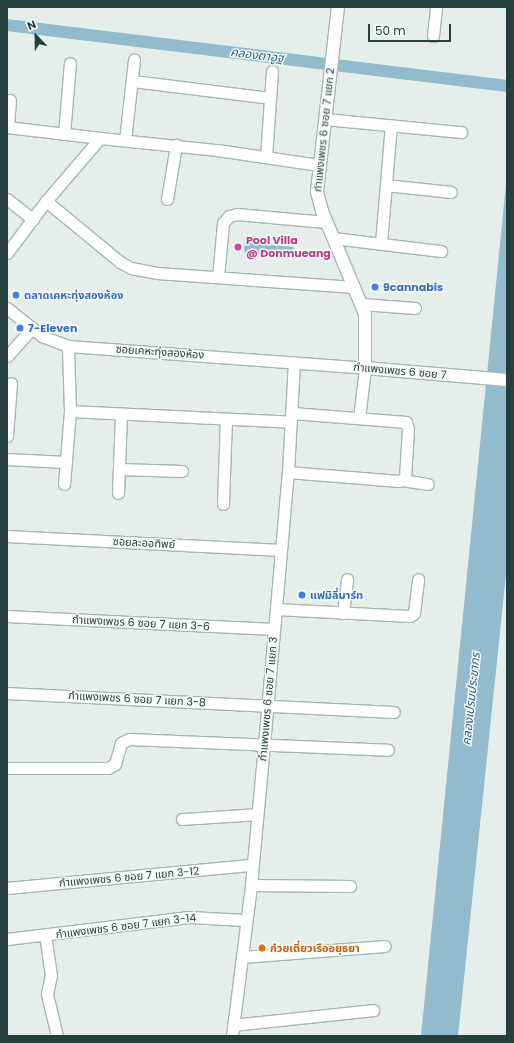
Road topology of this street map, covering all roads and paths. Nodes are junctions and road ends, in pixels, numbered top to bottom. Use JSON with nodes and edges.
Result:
{"nodes":[{"id":1,"x":338,"y":7,"type":"edge"},
{"id":2,"x":436,"y":7,"type":"edge"},
{"id":3,"x":433,"y":36,"type":"dead end"},
{"id":4,"x":134,"y":60,"type":"dead end"},
{"id":5,"x":70,"y":63,"type":"dead end"},
{"id":6,"x":272,"y":71,"type":"dead end"},
{"id":7,"x":132,"y":81,"type":"junction"},
{"id":8,"x":270,"y":98,"type":"junction"},
{"id":9,"x":10,"y":100,"type":"dead end"},
{"id":10,"x":325,"y":119,"type":"junction"},
{"id":11,"x":391,"y":125,"type":"junction"},
{"id":12,"x":7,"y":127,"type":"edge"},
{"id":13,"x":461,"y":132,"type":"dead end"},
{"id":14,"x":64,"y":134,"type":"junction"},
{"id":15,"x":100,"y":138,"type":"junction"},
{"id":16,"x":125,"y":140,"type":"junction"},
{"id":17,"x":176,"y":145,"type":"junction"},
{"id":18,"x":266,"y":157,"type":"junction"},
{"id":19,"x":319,"y":166,"type":"junction"},
{"id":20,"x":386,"y":185,"type":"junction"},
{"id":21,"x":451,"y":192,"type":"dead end"},
{"id":22,"x":7,"y":199,"type":"edge"},
{"id":23,"x":167,"y":199,"type":"dead end"},
{"id":24,"x":46,"y":201,"type":"junction"},
{"id":25,"x":33,"y":219,"type":"junction"},
{"id":26,"x":326,"y":222,"type":"junction"},
{"id":27,"x":333,"y":238,"type":"junction"},
{"id":28,"x":380,"y":243,"type":"junction"},
{"id":29,"x":441,"y":251,"type":"dead end"},
{"id":30,"x":7,"y":253,"type":"edge"},
{"id":31,"x":218,"y":277,"type":"junction"},
{"id":32,"x":354,"y":287,"type":"junction"},
{"id":33,"x":362,"y":304,"type":"junction"},
{"id":34,"x":7,"y":308,"type":"edge"},
{"id":35,"x":415,"y":308,"type":"dead end"},
{"id":36,"x":31,"y":328,"type":"junction"},
{"id":37,"x":68,"y":346,"type":"junction"},
{"id":38,"x":7,"y":356,"type":"edge"},
{"id":39,"x":294,"y":362,"type":"junction"},
{"id":40,"x":365,"y":368,"type":"junction"},
{"id":41,"x":507,"y":380,"type":"edge"},
{"id":42,"x":11,"y":383,"type":"dead end"},
{"id":43,"x":70,"y":411,"type":"junction"},
{"id":44,"x":121,"y":414,"type":"junction"},
{"id":45,"x":291,"y":417,"type":"junction"},
{"id":46,"x":359,"y":418,"type":"junction"},
{"id":47,"x":226,"y":419,"type":"junction"},
{"id":48,"x":7,"y":436,"type":"edge"},
{"id":49,"x":7,"y":459,"type":"edge"},
{"id":50,"x":66,"y":462,"type":"junction"},
{"id":51,"x":119,"y":469,"type":"junction"},
{"id":52,"x":182,"y":472,"type":"dead end"},
{"id":53,"x":288,"y":472,"type":"junction"},
{"id":54,"x":402,"y":480,"type":"junction"},
{"id":55,"x":64,"y":484,"type":"dead end"},
{"id":56,"x":428,"y":484,"type":"dead end"},
{"id":57,"x":118,"y":493,"type":"dead end"},
{"id":58,"x":222,"y":504,"type":"dead end"},
{"id":59,"x":7,"y":536,"type":"edge"},
{"id":60,"x":281,"y":550,"type":"junction"},
{"id":61,"x":347,"y":579,"type":"dead end"},
{"id":62,"x":418,"y":579,"type":"dead end"},
{"id":63,"x":276,"y":609,"type":"junction"},
{"id":64,"x":343,"y":613,"type":"junction"},
{"id":65,"x":7,"y":616,"type":"edge"},
{"id":66,"x":274,"y":629,"type":"junction"},
{"id":67,"x":7,"y":693,"type":"edge"},
{"id":68,"x":267,"y":704,"type":"junction"},
{"id":69,"x":394,"y":712,"type":"dead end"},
{"id":70,"x":264,"y":745,"type":"junction"},
{"id":71,"x":388,"y":750,"type":"dead end"},
{"id":72,"x":7,"y":768,"type":"edge"},
{"id":73,"x":258,"y":814,"type":"junction"},
{"id":74,"x":182,"y":819,"type":"dead end"},
{"id":75,"x":252,"y":865,"type":"junction"},
{"id":76,"x":251,"y":884,"type":"junction"},
{"id":77,"x":350,"y":886,"type":"dead end"},
{"id":78,"x":7,"y":888,"type":"edge"},
{"id":79,"x":245,"y":920,"type":"junction"},
{"id":80,"x":45,"y":935,"type":"junction"},
{"id":81,"x":7,"y":939,"type":"edge"},
{"id":82,"x":385,"y":946,"type":"dead end"},
{"id":83,"x":242,"y":957,"type":"junction"},
{"id":84,"x":373,"y":1010,"type":"dead end"},
{"id":85,"x":233,"y":1031,"type":"edge"},
{"id":86,"x":56,"y":1036,"type":"edge"}],
"edges":[{"from":1,"to":10,"type":"street","name":"กำแพงเพชร 6 ซอย 7 แยก 2"},
{"from":2,"to":3,"type":"street"},
{"from":4,"to":7,"type":"street"},
{"from":5,"to":14,"type":"street"},
{"from":6,"to":8,"type":"street"},
{"from":7,"to":8,"type":"street"},
{"from":7,"to":16,"type":"street"},
{"from":8,"to":18,"type":"street"},
{"from":9,"to":12,"type":"street"},
{"from":10,"to":11,"type":"street"},
{"from":10,"to":19,"type":"street","name":"กำแพงเพชร 6 ซอย 7 แยก 2"},
{"from":11,"to":13,"type":"street"},
{"from":11,"to":20,"type":"street"},
{"from":12,"to":14,"type":"street"},
{"from":14,"to":15,"type":"street"},
{"from":15,"to":16,"type":"street"},
{"from":15,"to":24,"type":"street"},
{"from":16,"to":17,"type":"street"},
{"from":17,"to":18,"type":"street"},
{"from":17,"to":23,"type":"street"},
{"from":18,"to":19,"type":"street"},
{"from":19,"to":26,"type":"street","name":"กำแพงเพชร 6 ซอย 7 แยก 2"},
{"from":20,"to":21,"type":"street"},
{"from":20,"to":28,"type":"street"},
{"from":22,"to":25,"type":"street"},
{"from":24,"to":25,"type":"street"},
{"from":24,"to":31,"type":"street"},
{"from":25,"to":30,"type":"street"},
{"from":26,"to":27,"type":"street","name":"กำแพงเพชร 6 ซอย 7 แยก 2"},
{"from":26,"to":31,"type":"street"},
{"from":27,"to":28,"type":"street"},
{"from":27,"to":32,"type":"street","name":"กำแพงเพชร 6 ซอย 7 แยก 2"},
{"from":28,"to":29,"type":"street"},
{"from":31,"to":32,"type":"street"},
{"from":32,"to":33,"type":"street","name":"กำแพงเพชร 6 ซอย 7 แยก 2"},
{"from":33,"to":35,"type":"street"},
{"from":33,"to":40,"type":"street","name":"กำแพงเพชร 6 ซอย 7 แยก 2"},
{"from":34,"to":36,"type":"street"},
{"from":36,"to":37,"type":"street","name":"ซอยเคหะทุ่งสองห้อง"},
{"from":36,"to":38,"type":"street"},
{"from":37,"to":39,"type":"street","name":"ซอยเคหะทุ่งสองห้อง"},
{"from":37,"to":43,"type":"street"},
{"from":39,"to":40,"type":"street","name":"กำแพงเพชร 6 ซอย 7"},
{"from":39,"to":45,"type":"street","name":"กำแพงเพชร 6 ซอย 7 แยก 3"},
{"from":40,"to":41,"type":"street","name":"กำแพงเพชร 6 ซอย 7"},
{"from":40,"to":46,"type":"street"},
{"from":42,"to":48,"type":"street"},
{"from":43,"to":44,"type":"street"},
{"from":43,"to":50,"type":"street"},
{"from":44,"to":47,"type":"street"},
{"from":44,"to":51,"type":"street"},
{"from":45,"to":46,"type":"street"},
{"from":45,"to":47,"type":"street"},
{"from":45,"to":53,"type":"street","name":"กำแพงเพชร 6 ซอย 7 แยก 3"},
{"from":46,"to":54,"type":"street"},
{"from":47,"to":58,"type":"street"},
{"from":49,"to":50,"type":"street"},
{"from":50,"to":55,"type":"street"},
{"from":51,"to":52,"type":"street"},
{"from":51,"to":57,"type":"street"},
{"from":53,"to":54,"type":"street"},
{"from":53,"to":60,"type":"street","name":"กำแพงเพชร 6 ซอย 7 แยก 3"},
{"from":54,"to":56,"type":"street"},
{"from":59,"to":60,"type":"street","name":"ซอยละออทิพย์"},
{"from":60,"to":63,"type":"street","name":"กำแพงเพชร 6 ซอย 7 แยก 3"},
{"from":61,"to":64,"type":"street"},
{"from":62,"to":64,"type":"street"},
{"from":63,"to":64,"type":"street"},
{"from":63,"to":66,"type":"street","name":"กำแพงเพชร 6 ซอย 7 แยก 3"},
{"from":65,"to":66,"type":"street","name":"กำแพงเพชร 6 ซอย 7 แยก 3-6"},
{"from":66,"to":68,"type":"street","name":"กำแพงเพชร 6 ซอย 7 แยก 3"},
{"from":67,"to":68,"type":"street","name":"กำแพงเพชร 6 ซอย 7 แยก 3-8"},
{"from":68,"to":69,"type":"street","name":"กำแพงเพชร 6 ซอย 7 แยก 3-8"},
{"from":68,"to":70,"type":"street","name":"กำแพงเพชร 6 ซอย 7 แยก 3"},
{"from":70,"to":71,"type":"street"},
{"from":70,"to":72,"type":"street"},
{"from":70,"to":73,"type":"street","name":"กำแพงเพชร 6 ซอย 7 แยก 3"},
{"from":73,"to":74,"type":"street"},
{"from":73,"to":75,"type":"street","name":"กำแพงเพชร 6 ซอย 7 แยก 3"},
{"from":75,"to":76,"type":"street","name":"กำแพงเพชร 6 ซอย 7 แยก 3"},
{"from":75,"to":78,"type":"street","name":"กำแพงเพชร 6 ซอย 7 แยก 3-12"},
{"from":76,"to":77,"type":"street"},
{"from":76,"to":79,"type":"street","name":"กำแพงเพชร 6 ซอย 7 แยก 3"},
{"from":79,"to":80,"type":"street","name":"กำแพงเพชร 6 ซอย 7 แยก 3-14"},
{"from":79,"to":83,"type":"street","name":"กำแพงเพชร 6 ซอย 7 แยก 3"},
{"from":80,"to":81,"type":"street","name":"กำแพงเพชร 6 ซอย 7 แยก 3-14"},
{"from":80,"to":86,"type":"street"},
{"from":82,"to":83,"type":"street"},
{"from":83,"to":85,"type":"street","name":"กำแพงเพชร 6 ซอย 7 แยก 3"},
{"from":84,"to":85,"type":"street"}]}
